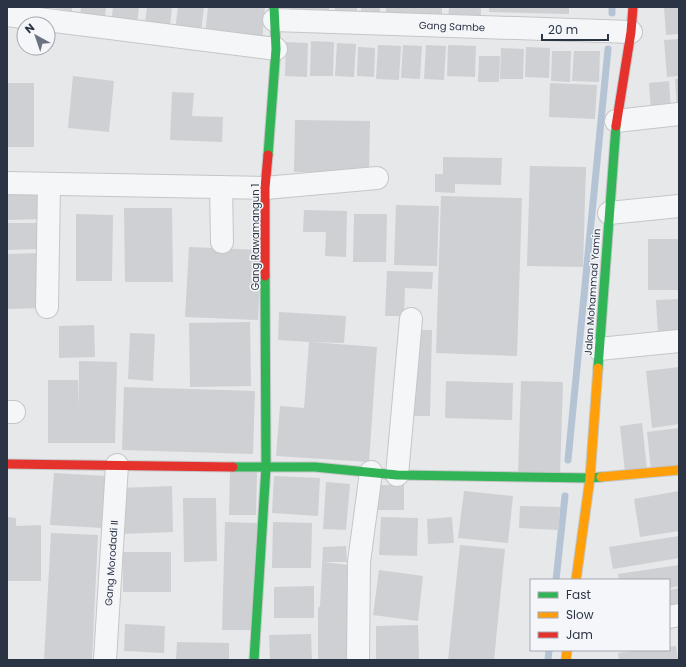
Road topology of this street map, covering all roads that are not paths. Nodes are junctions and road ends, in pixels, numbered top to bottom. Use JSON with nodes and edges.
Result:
{"nodes":[{"id":1,"x":633,"y":7,"type":"edge"},
{"id":2,"x":274,"y":13,"type":"edge"},
{"id":3,"x":7,"y":15,"type":"edge"},
{"id":4,"x":631,"y":32,"type":"junction"},
{"id":5,"x":276,"y":49,"type":"junction"},
{"id":6,"x":679,"y":114,"type":"edge"},
{"id":7,"x":616,"y":121,"type":"junction"},
{"id":8,"x":376,"y":178,"type":"dead end"},
{"id":9,"x":7,"y":184,"type":"edge"},
{"id":10,"x":49,"y":184,"type":"junction"},
{"id":11,"x":221,"y":187,"type":"junction"},
{"id":12,"x":265,"y":188,"type":"junction"},
{"id":13,"x":679,"y":206,"type":"edge"},
{"id":14,"x":609,"y":213,"type":"junction"},
{"id":15,"x":222,"y":242,"type":"dead end"},
{"id":16,"x":46,"y":307,"type":"dead end"},
{"id":17,"x":411,"y":319,"type":"dead end"},
{"id":18,"x":679,"y":341,"type":"edge"},
{"id":19,"x":599,"y":349,"type":"junction"},
{"id":20,"x":7,"y":464,"type":"edge"},
{"id":21,"x":117,"y":465,"type":"junction"},
{"id":22,"x":266,"y":467,"type":"junction"},
{"id":23,"x":679,"y":470,"type":"edge"},
{"id":24,"x":371,"y":472,"type":"junction"},
{"id":25,"x":397,"y":475,"type":"junction"},
{"id":26,"x":590,"y":478,"type":"junction"},
{"id":27,"x":576,"y":579,"type":"edge"},
{"id":28,"x":105,"y":660,"type":"edge"},
{"id":29,"x":254,"y":660,"type":"edge"},
{"id":30,"x":358,"y":660,"type":"edge"}],
"edges":[{"from":1,"to":4,"type":"street","name":"Jalan Mohammad Yamin"},
{"from":2,"to":4,"type":"street","name":"Gang Sambe"},
{"from":2,"to":5,"type":"street","name":"Gang Rawamangun 1"},
{"from":3,"to":5,"type":"street"},
{"from":4,"to":7,"type":"street","name":"Jalan Mohammad Yamin"},
{"from":5,"to":12,"type":"street","name":"Gang Rawamangun 1"},
{"from":6,"to":7,"type":"street"},
{"from":7,"to":14,"type":"street","name":"Jalan Mohammad Yamin"},
{"from":8,"to":12,"type":"street"},
{"from":9,"to":10,"type":"street"},
{"from":10,"to":11,"type":"street"},
{"from":10,"to":16,"type":"street"},
{"from":11,"to":12,"type":"street"},
{"from":11,"to":15,"type":"street"},
{"from":12,"to":22,"type":"street","name":"Gang Rawamangun 1"},
{"from":13,"to":14,"type":"street"},
{"from":14,"to":19,"type":"street","name":"Jalan Mohammad Yamin"},
{"from":17,"to":25,"type":"street"},
{"from":18,"to":19,"type":"street"},
{"from":19,"to":26,"type":"street","name":"Jalan Mohammad Yamin"},
{"from":20,"to":21,"type":"street"},
{"from":21,"to":22,"type":"street"},
{"from":21,"to":28,"type":"street","name":"Gang Morodadi II"},
{"from":22,"to":24,"type":"street"},
{"from":22,"to":29,"type":"street","name":"Gang Rawamangun 1"},
{"from":23,"to":26,"type":"street"},
{"from":24,"to":25,"type":"street"},
{"from":24,"to":30,"type":"street"},
{"from":25,"to":26,"type":"street"},
{"from":26,"to":27,"type":"street","name":"Jalan Mohammad Yamin"}]}
